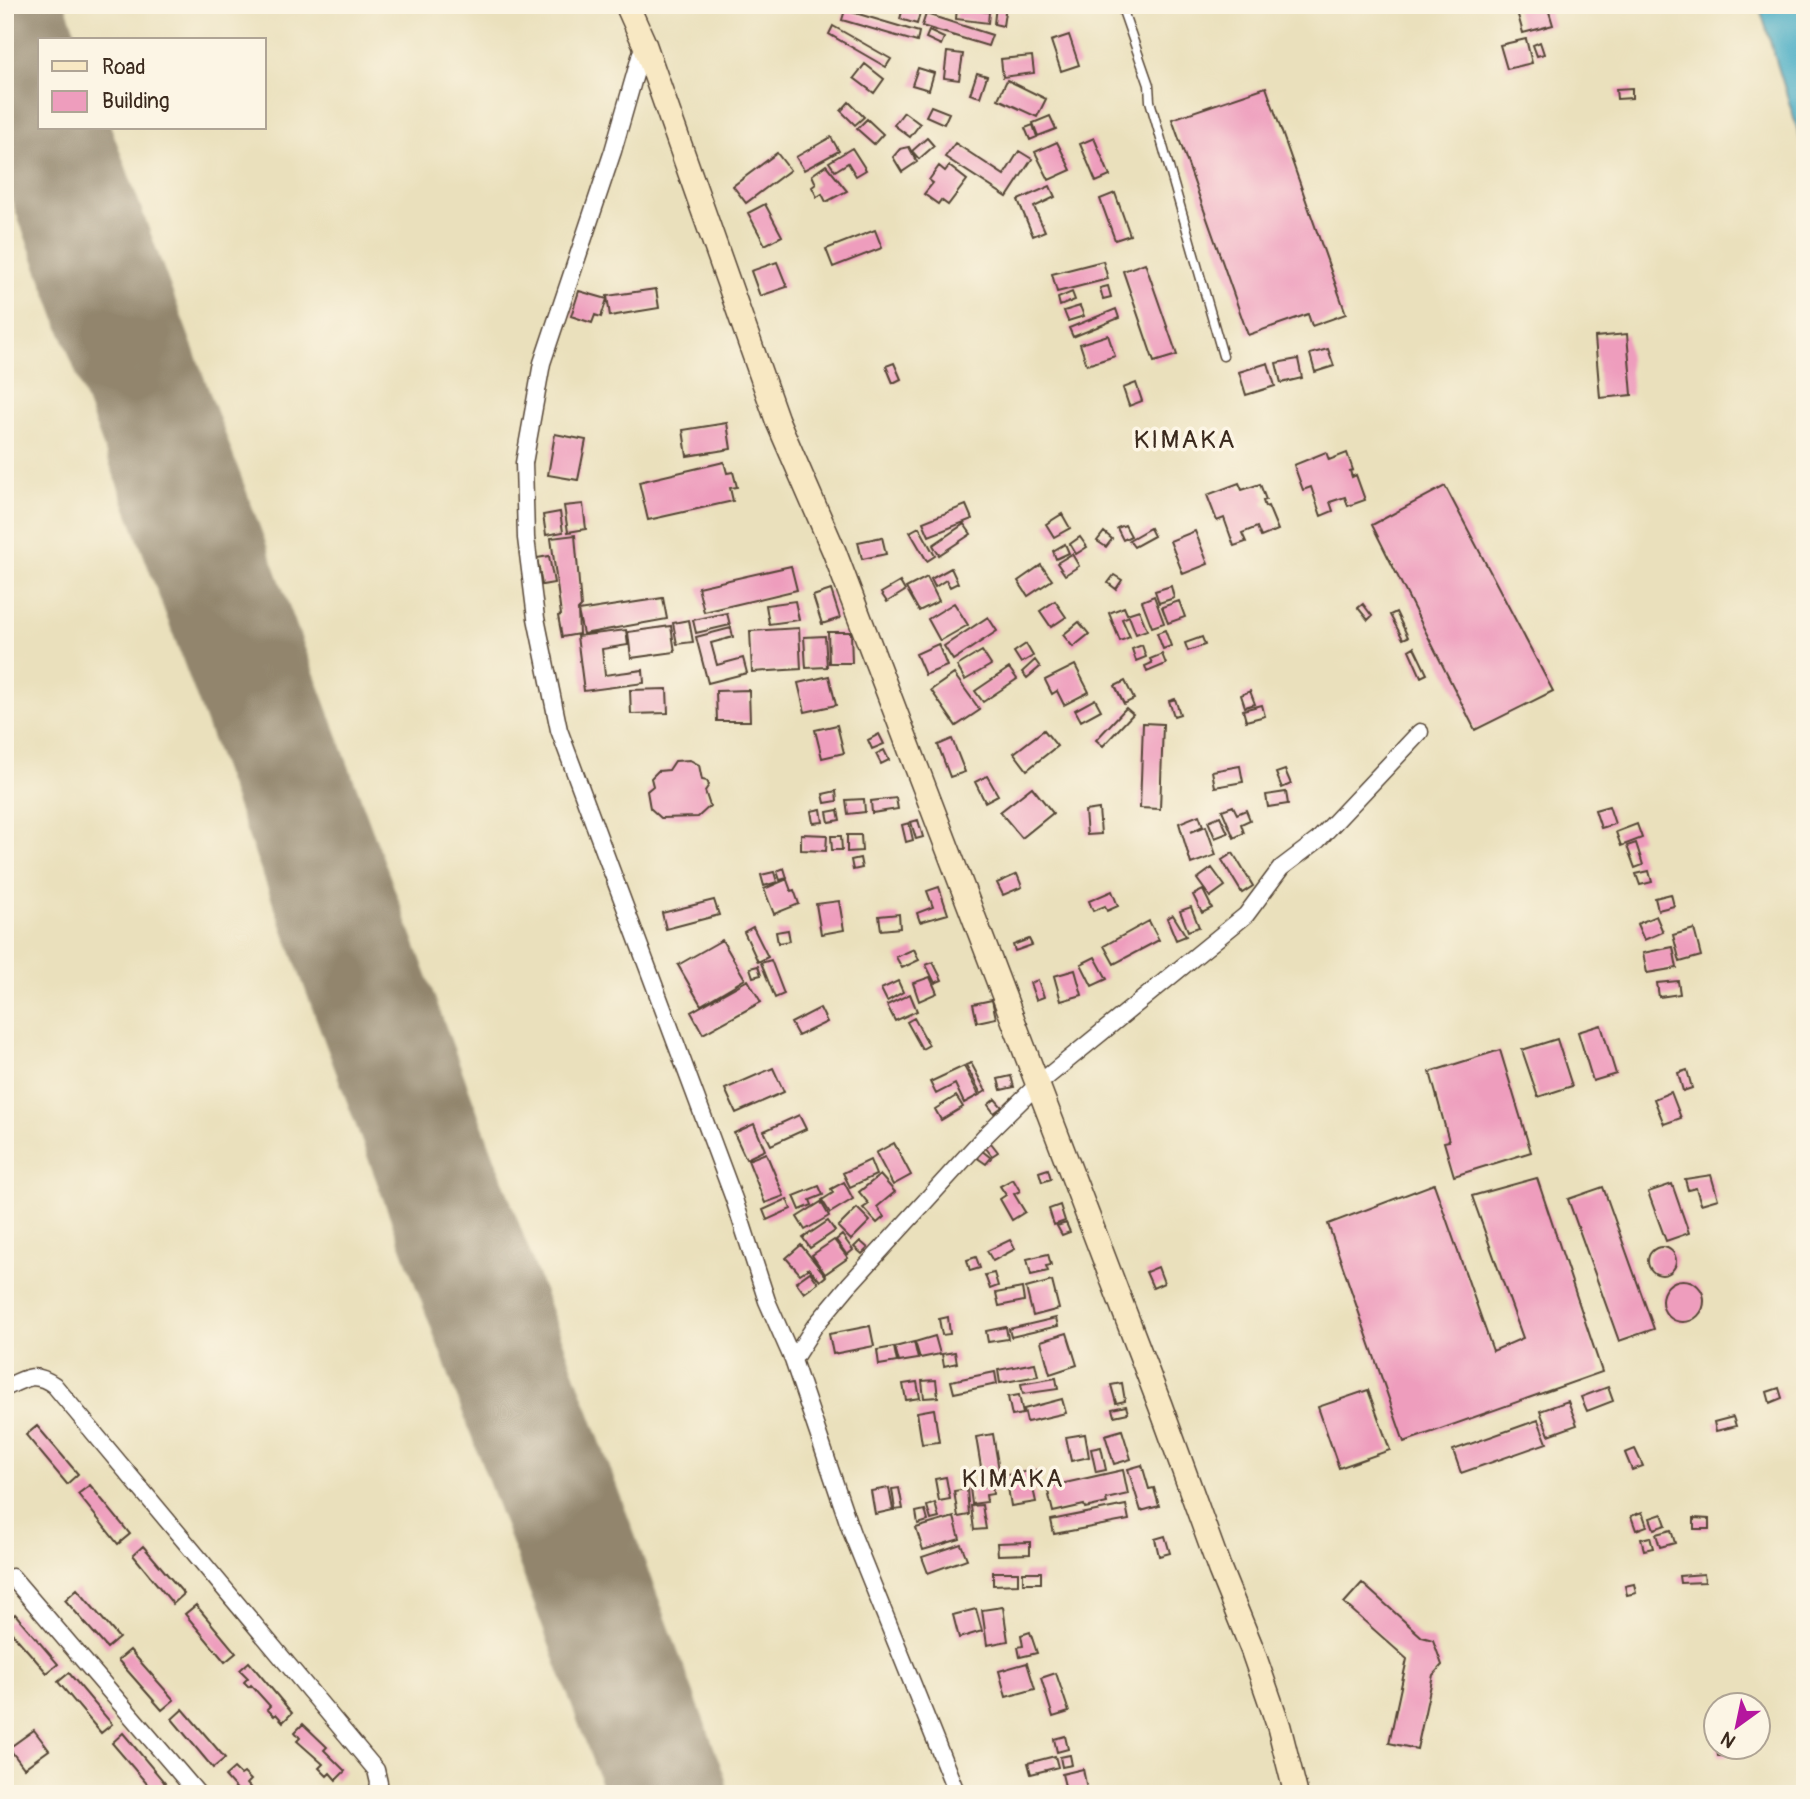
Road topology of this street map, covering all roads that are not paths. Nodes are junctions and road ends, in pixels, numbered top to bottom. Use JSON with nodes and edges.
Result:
{"nodes":[{"id":1,"x":627,"y":5,"type":"edge"},
{"id":2,"x":1121,"y":5,"type":"edge"},
{"id":3,"x":644,"y":43,"type":"junction"},
{"id":4,"x":1223,"y":356,"type":"dead end"},
{"id":5,"x":1420,"y":732,"type":"dead end"},
{"id":6,"x":1037,"y":1085,"type":"junction"},
{"id":7,"x":793,"y":1360,"type":"junction"},
{"id":8,"x":5,"y":1388,"type":"edge"},
{"id":9,"x":12,"y":1577,"type":"dead end"},
{"id":10,"x":198,"y":1794,"type":"edge"},
{"id":11,"x":377,"y":1794,"type":"edge"},
{"id":12,"x":957,"y":1794,"type":"edge"},
{"id":13,"x":1296,"y":1794,"type":"edge"}],
"edges":[{"from":1,"to":3,"type":"main road"},
{"from":2,"to":4,"type":"lane"},
{"from":3,"to":6,"type":"main road"},
{"from":3,"to":7,"type":"street"},
{"from":5,"to":6,"type":"street"},
{"from":6,"to":7,"type":"street"},
{"from":6,"to":13,"type":"main road"},
{"from":7,"to":12,"type":"street"},
{"from":8,"to":11,"type":"street"},
{"from":9,"to":10,"type":"street"}]}
